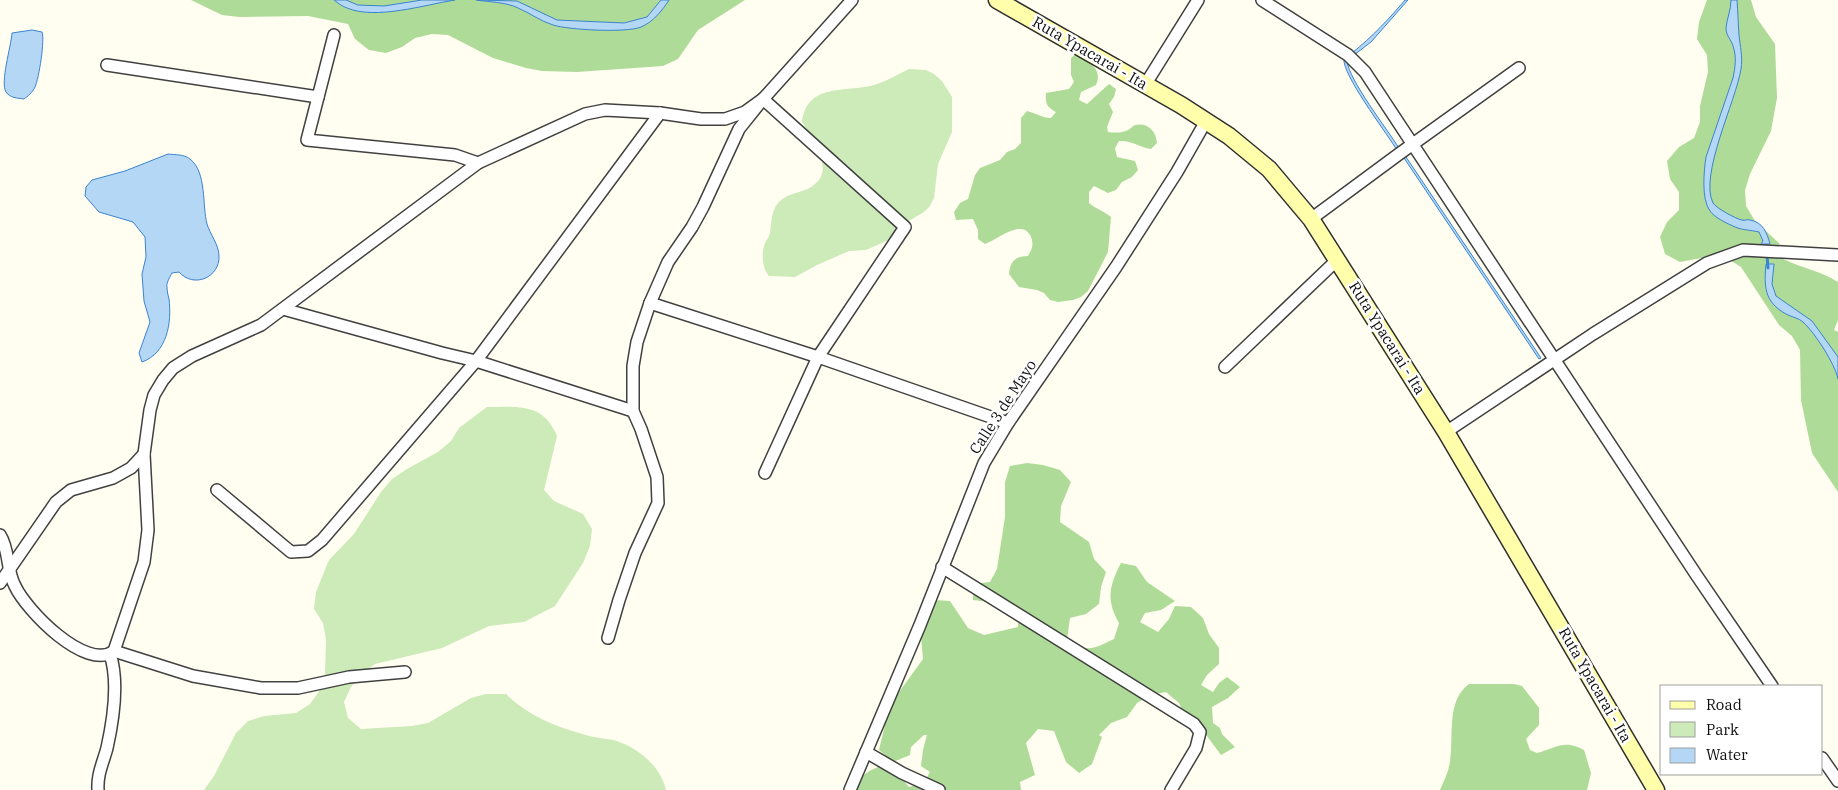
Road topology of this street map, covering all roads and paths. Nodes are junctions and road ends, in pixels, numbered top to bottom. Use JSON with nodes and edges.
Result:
{"nodes":[{"id":1,"x":852,"y":0,"type":"edge"},
{"id":2,"x":997,"y":0,"type":"edge"},
{"id":3,"x":1198,"y":0,"type":"edge"},
{"id":4,"x":1262,"y":0,"type":"edge"},
{"id":5,"x":334,"y":35,"type":"dead end"},
{"id":6,"x":106,"y":64,"type":"dead end"},
{"id":7,"x":1519,"y":68,"type":"dead end"},
{"id":8,"x":1144,"y":85,"type":"junction"},
{"id":9,"x":318,"y":97,"type":"junction"},
{"id":10,"x":763,"y":99,"type":"junction"},
{"id":11,"x":660,"y":113,"type":"junction"},
{"id":12,"x":1206,"y":121,"type":"junction"},
{"id":13,"x":1405,"y":149,"type":"junction"},
{"id":14,"x":478,"y":163,"type":"junction"},
{"id":15,"x":1311,"y":219,"type":"junction"},
{"id":16,"x":1838,"y":255,"type":"edge"},
{"id":17,"x":1337,"y":260,"type":"junction"},
{"id":18,"x":650,"y":302,"type":"junction"},
{"id":19,"x":283,"y":309,"type":"junction"},
{"id":20,"x":818,"y":357,"type":"junction"},
{"id":21,"x":1554,"y":360,"type":"junction"},
{"id":22,"x":476,"y":361,"type":"junction"},
{"id":23,"x":1225,"y":367,"type":"dead end"},
{"id":24,"x":633,"y":411,"type":"junction"},
{"id":25,"x":1008,"y":422,"type":"junction"},
{"id":26,"x":1446,"y":432,"type":"junction"},
{"id":27,"x":144,"y":454,"type":"junction"},
{"id":28,"x":765,"y":473,"type":"dead end"},
{"id":29,"x":217,"y":490,"type":"dead end"},
{"id":30,"x":0,"y":535,"type":"edge"},
{"id":31,"x":942,"y":567,"type":"junction"},
{"id":32,"x":9,"y":569,"type":"junction"},
{"id":33,"x":0,"y":583,"type":"edge"},
{"id":34,"x":608,"y":638,"type":"dead end"},
{"id":35,"x":112,"y":653,"type":"junction"},
{"id":36,"x":405,"y":672,"type":"dead end"},
{"id":37,"x":1771,"y":685,"type":"edge"},
{"id":38,"x":866,"y":752,"type":"junction"},
{"id":39,"x":1823,"y":760,"type":"edge"},
{"id":40,"x":1838,"y":782,"type":"edge"},
{"id":41,"x":98,"y":790,"type":"edge"},
{"id":42,"x":850,"y":790,"type":"edge"},
{"id":43,"x":939,"y":790,"type":"edge"},
{"id":44,"x":1171,"y":790,"type":"edge"},
{"id":45,"x":1656,"y":790,"type":"edge"}],
"edges":[{"from":1,"to":10,"type":"street"},
{"from":2,"to":8,"type":"street","name":"Ruta Ypacarai - Ita"},
{"from":3,"to":8,"type":"street"},
{"from":4,"to":13,"type":"street"},
{"from":5,"to":9,"type":"street"},
{"from":6,"to":9,"type":"street"},
{"from":7,"to":13,"type":"street"},
{"from":8,"to":12,"type":"street","name":"Ruta Ypacarai - Ita"},
{"from":9,"to":14,"type":"street"},
{"from":10,"to":11,"type":"street"},
{"from":10,"to":18,"type":"street"},
{"from":10,"to":20,"type":"street"},
{"from":11,"to":14,"type":"street"},
{"from":11,"to":22,"type":"street"},
{"from":12,"to":15,"type":"street","name":"Ruta Ypacarai - Ita"},
{"from":12,"to":25,"type":"street","name":"Calle 3 de Mayo"},
{"from":13,"to":15,"type":"street"},
{"from":13,"to":21,"type":"street"},
{"from":14,"to":19,"type":"street"},
{"from":15,"to":17,"type":"street","name":"Ruta Ypacarai - Ita"},
{"from":16,"to":21,"type":"street"},
{"from":17,"to":23,"type":"street"},
{"from":17,"to":26,"type":"street","name":"Ruta Ypacarai - Ita"},
{"from":18,"to":20,"type":"street"},
{"from":18,"to":24,"type":"street"},
{"from":19,"to":22,"type":"street"},
{"from":19,"to":27,"type":"street"},
{"from":20,"to":25,"type":"street"},
{"from":20,"to":28,"type":"street"},
{"from":21,"to":26,"type":"street"},
{"from":21,"to":37,"type":"street"},
{"from":22,"to":24,"type":"street"},
{"from":22,"to":29,"type":"street"},
{"from":24,"to":34,"type":"street"},
{"from":25,"to":31,"type":"street","name":"Calle 3 de Mayo"},
{"from":26,"to":45,"type":"street","name":"Ruta Ypacarai - Ita"},
{"from":27,"to":32,"type":"street"},
{"from":27,"to":35,"type":"street"},
{"from":30,"to":32,"type":"street"},
{"from":31,"to":38,"type":"street","name":"Calle 3 de Mayo"},
{"from":31,"to":44,"type":"street"},
{"from":32,"to":33,"type":"street"},
{"from":32,"to":35,"type":"street"},
{"from":35,"to":36,"type":"street"},
{"from":35,"to":41,"type":"street"},
{"from":38,"to":42,"type":"street","name":"Calle 3 de Mayo"},
{"from":38,"to":43,"type":"street"},
{"from":39,"to":40,"type":"street"}]}
